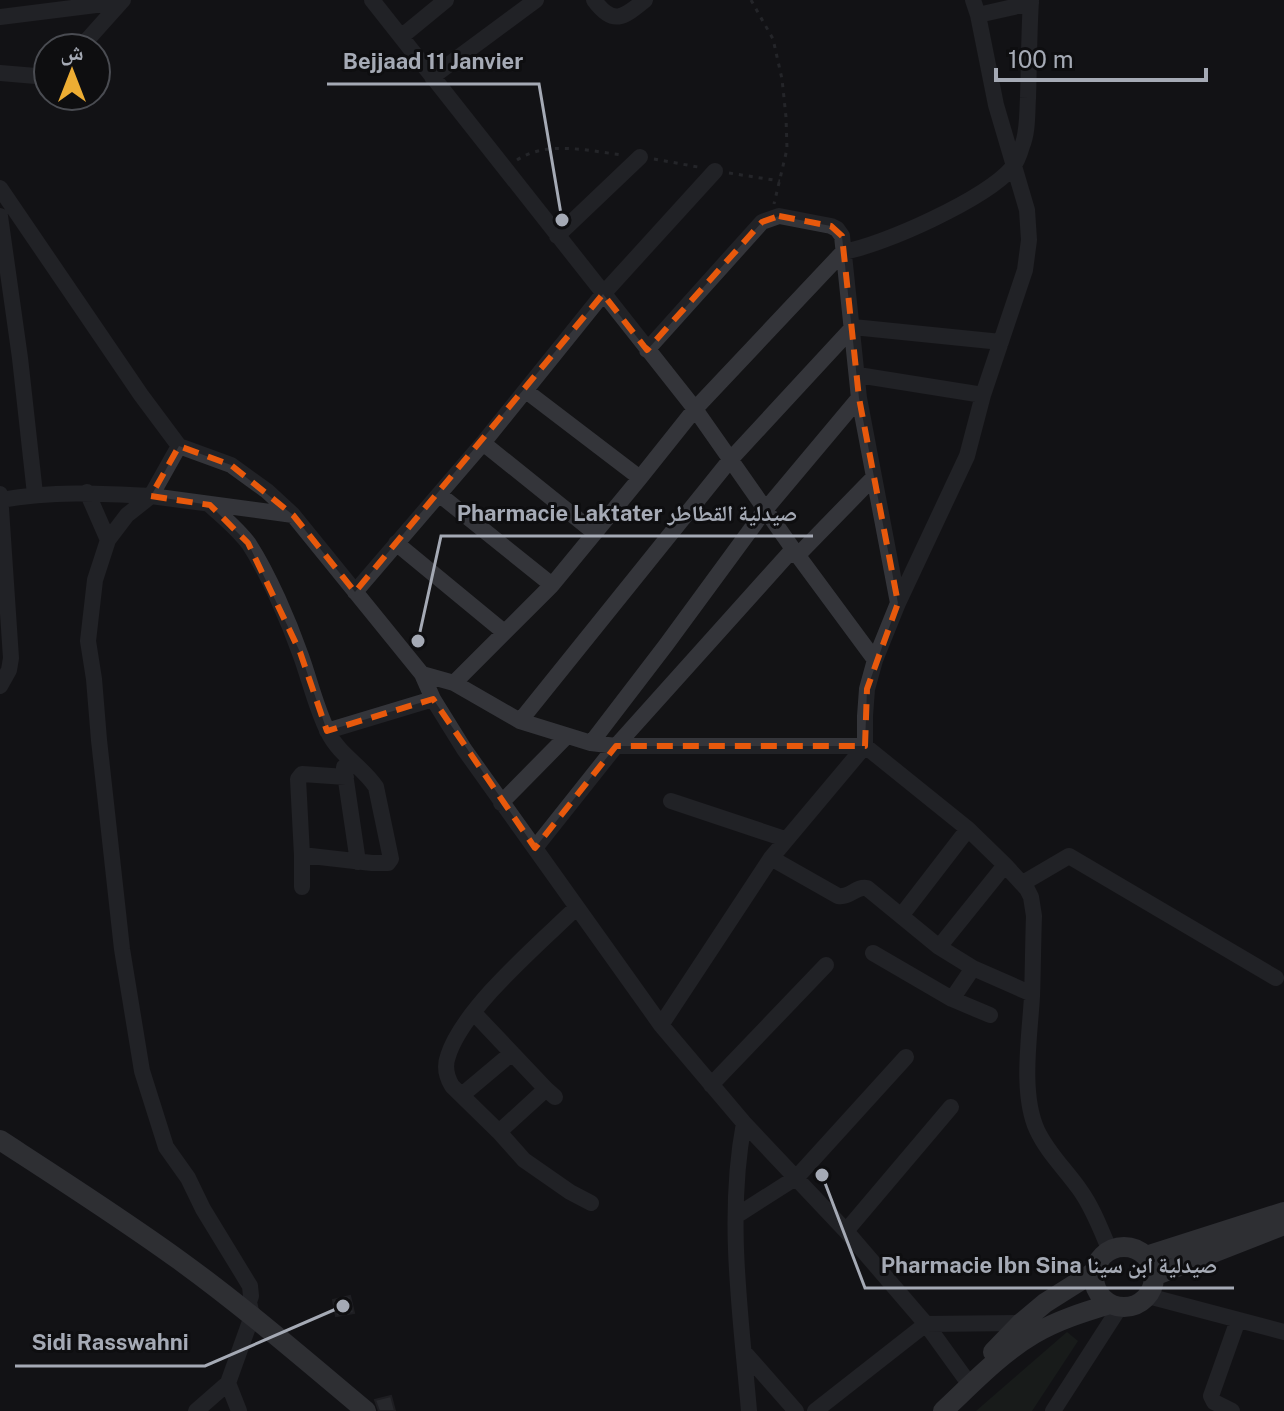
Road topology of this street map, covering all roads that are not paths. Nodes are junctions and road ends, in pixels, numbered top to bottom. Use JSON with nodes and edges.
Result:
{"nodes":[{"id":1,"x":372,"y":0,"type":"edge"},
{"id":2,"x":446,"y":0,"type":"edge"},
{"id":3,"x":536,"y":0,"type":"edge"},
{"id":4,"x":594,"y":0,"type":"edge"},
{"id":5,"x":645,"y":0,"type":"edge"},
{"id":6,"x":122,"y":1,"type":"edge"},
{"id":7,"x":1031,"y":2,"type":"edge"},
{"id":8,"x":22,"y":7,"type":"edge"},
{"id":9,"x":975,"y":8,"type":"edge"},
{"id":10,"x":0,"y":17,"type":"edge"},
{"id":11,"x":94,"y":32,"type":"edge"},
{"id":12,"x":401,"y":37,"type":"junction"},
{"id":13,"x":0,"y":73,"type":"edge"},
{"id":14,"x":32,"y":76,"type":"edge"},
{"id":15,"x":432,"y":77,"type":"junction"},
{"id":16,"x":640,"y":157,"type":"dead end"},
{"id":17,"x":1013,"y":167,"type":"junction"},
{"id":18,"x":715,"y":171,"type":"dead end"},
{"id":19,"x":0,"y":188,"type":"edge"},
{"id":20,"x":0,"y":216,"type":"edge"},
{"id":21,"x":557,"y":236,"type":"junction"},
{"id":22,"x":843,"y":252,"type":"junction"},
{"id":23,"x":603,"y":294,"type":"junction"},
{"id":24,"x":853,"y":327,"type":"junction"},
{"id":25,"x":1001,"y":342,"type":"junction"},
{"id":26,"x":647,"y":350,"type":"junction"},
{"id":27,"x":858,"y":375,"type":"junction"},
{"id":28,"x":526,"y":391,"type":"junction"},
{"id":29,"x":983,"y":395,"type":"junction"},
{"id":30,"x":859,"y":398,"type":"junction"},
{"id":31,"x":695,"y":409,"type":"junction"},
{"id":32,"x":483,"y":443,"type":"junction"},
{"id":33,"x":179,"y":446,"type":"junction"},
{"id":34,"x":730,"y":460,"type":"junction"},
{"id":35,"x":640,"y":478,"type":"junction"},
{"id":36,"x":873,"y":478,"type":"junction"},
{"id":37,"x":87,"y":492,"type":"junction"},
{"id":38,"x":0,"y":494,"type":"edge"},
{"id":39,"x":35,"y":494,"type":"junction"},
{"id":40,"x":440,"y":495,"type":"junction"},
{"id":41,"x":151,"y":496,"type":"junction"},
{"id":42,"x":0,"y":500,"type":"edge"},
{"id":43,"x":210,"y":505,"type":"junction"},
{"id":44,"x":765,"y":510,"type":"junction"},
{"id":45,"x":293,"y":515,"type":"junction"},
{"id":46,"x":595,"y":533,"type":"junction"},
{"id":47,"x":108,"y":540,"type":"junction"},
{"id":48,"x":396,"y":543,"type":"junction"},
{"id":49,"x":795,"y":552,"type":"junction"},
{"id":50,"x":552,"y":585,"type":"junction"},
{"id":51,"x":355,"y":592,"type":"junction"},
{"id":52,"x":898,"y":603,"type":"junction"},
{"id":53,"x":504,"y":632,"type":"junction"},
{"id":54,"x":875,"y":660,"type":"junction"},
{"id":55,"x":422,"y":674,"type":"junction"},
{"id":56,"x":454,"y":683,"type":"junction"},
{"id":57,"x":0,"y":686,"type":"edge"},
{"id":58,"x":433,"y":699,"type":"junction"},
{"id":59,"x":520,"y":721,"type":"junction"},
{"id":60,"x":327,"y":731,"type":"junction"},
{"id":61,"x":567,"y":736,"type":"junction"},
{"id":62,"x":591,"y":743,"type":"junction"},
{"id":63,"x":616,"y":746,"type":"junction"},
{"id":64,"x":865,"y":746,"type":"junction"},
{"id":65,"x":342,"y":754,"type":"junction"},
{"id":66,"x":346,"y":777,"type":"junction"},
{"id":67,"x":671,"y":801,"type":"dead end"},
{"id":68,"x":501,"y":803,"type":"junction"},
{"id":69,"x":968,"y":829,"type":"junction"},
{"id":70,"x":785,"y":839,"type":"junction"},
{"id":71,"x":535,"y":848,"type":"junction"},
{"id":72,"x":302,"y":855,"type":"junction"},
{"id":73,"x":771,"y":858,"type":"junction"},
{"id":74,"x":358,"y":862,"type":"junction"},
{"id":75,"x":1005,"y":865,"type":"junction"},
{"id":76,"x":1023,"y":883,"type":"junction"},
{"id":77,"x":302,"y":887,"type":"dead end"},
{"id":78,"x":577,"y":907,"type":"junction"},
{"id":79,"x":901,"y":916,"type":"junction"},
{"id":80,"x":939,"y":947,"type":"junction"},
{"id":81,"x":873,"y":953,"type":"dead end"},
{"id":82,"x":826,"y":965,"type":"dead end"},
{"id":83,"x":973,"y":968,"type":"junction"},
{"id":84,"x":1276,"y":978,"type":"dead end"},
{"id":85,"x":1032,"y":994,"type":"junction"},
{"id":86,"x":952,"y":999,"type":"junction"},
{"id":87,"x":474,"y":1013,"type":"junction"},
{"id":88,"x":990,"y":1015,"type":"dead end"},
{"id":89,"x":661,"y":1025,"type":"junction"},
{"id":90,"x":512,"y":1053,"type":"junction"},
{"id":91,"x":906,"y":1057,"type":"dead end"},
{"id":92,"x":711,"y":1085,"type":"junction"},
{"id":93,"x":462,"y":1095,"type":"junction"},
{"id":94,"x":951,"y":1107,"type":"dead end"},
{"id":95,"x":744,"y":1123,"type":"junction"},
{"id":96,"x":499,"y":1132,"type":"junction"},
{"id":97,"x":0,"y":1140,"type":"edge"},
{"id":98,"x":797,"y":1177,"type":"junction"},
{"id":99,"x":591,"y":1203,"type":"dead end"},
{"id":100,"x":1284,"y":1212,"type":"edge"},
{"id":101,"x":736,"y":1216,"type":"junction"},
{"id":102,"x":1284,"y":1225,"type":"edge"},
{"id":103,"x":846,"y":1231,"type":"junction"},
{"id":104,"x":1110,"y":1251,"type":"junction"},
{"id":105,"x":1146,"y":1256,"type":"junction"},
{"id":106,"x":1094,"y":1272,"type":"junction"},
{"id":107,"x":1151,"y":1286,"type":"junction"},
{"id":108,"x":1115,"y":1306,"type":"junction"},
{"id":109,"x":252,"y":1316,"type":"junction"},
{"id":110,"x":1238,"y":1320,"type":"junction"},
{"id":111,"x":1021,"y":1323,"type":"junction"},
{"id":112,"x":926,"y":1324,"type":"junction"},
{"id":113,"x":1284,"y":1332,"type":"edge"},
{"id":114,"x":744,"y":1352,"type":"junction"},
{"id":115,"x":228,"y":1383,"type":"junction"},
{"id":116,"x":970,"y":1385,"type":"junction"},
{"id":117,"x":196,"y":1411,"type":"edge"},
{"id":118,"x":239,"y":1411,"type":"edge"},
{"id":119,"x":366,"y":1411,"type":"edge"},
{"id":120,"x":749,"y":1411,"type":"edge"},
{"id":121,"x":796,"y":1411,"type":"edge"},
{"id":122,"x":815,"y":1411,"type":"edge"},
{"id":123,"x":943,"y":1411,"type":"edge"},
{"id":124,"x":1053,"y":1411,"type":"edge"},
{"id":125,"x":1232,"y":1411,"type":"edge"}],
"edges":[{"from":1,"to":12,"type":"street"},
{"from":2,"to":12,"type":"street"},
{"from":3,"to":15,"type":"street"},
{"from":4,"to":5,"type":"street"},
{"from":6,"to":8,"type":"street"},
{"from":6,"to":11,"type":"street"},
{"from":7,"to":9,"type":"street"},
{"from":7,"to":17,"type":"street"},
{"from":8,"to":10,"type":"street"},
{"from":9,"to":17,"type":"street"},
{"from":12,"to":15,"type":"street"},
{"from":13,"to":14,"type":"street"},
{"from":15,"to":21,"type":"street"},
{"from":16,"to":21,"type":"street"},
{"from":17,"to":22,"type":"street"},
{"from":17,"to":25,"type":"street"},
{"from":18,"to":23,"type":"street"},
{"from":19,"to":33,"type":"street"},
{"from":20,"to":39,"type":"street"},
{"from":21,"to":23,"type":"street"},
{"from":22,"to":24,"type":"street"},
{"from":22,"to":26,"type":"street"},
{"from":22,"to":31,"type":"street"},
{"from":23,"to":26,"type":"street"},
{"from":23,"to":28,"type":"street"},
{"from":24,"to":25,"type":"street"},
{"from":24,"to":27,"type":"street"},
{"from":24,"to":34,"type":"street"},
{"from":25,"to":29,"type":"street"},
{"from":26,"to":31,"type":"street"},
{"from":27,"to":29,"type":"street"},
{"from":27,"to":30,"type":"street"},
{"from":28,"to":32,"type":"street"},
{"from":28,"to":35,"type":"street"},
{"from":29,"to":52,"type":"street"},
{"from":30,"to":36,"type":"street"},
{"from":30,"to":44,"type":"street"},
{"from":31,"to":34,"type":"street"},
{"from":31,"to":35,"type":"street"},
{"from":32,"to":40,"type":"street"},
{"from":32,"to":46,"type":"street"},
{"from":33,"to":41,"type":"street"},
{"from":33,"to":45,"type":"street"},
{"from":34,"to":44,"type":"street"},
{"from":34,"to":59,"type":"street"},
{"from":35,"to":46,"type":"street"},
{"from":36,"to":49,"type":"street"},
{"from":36,"to":52,"type":"street"},
{"from":37,"to":39,"type":"street"},
{"from":37,"to":41,"type":"street"},
{"from":37,"to":47,"type":"street"},
{"from":38,"to":42,"type":"street"},
{"from":39,"to":42,"type":"street"},
{"from":40,"to":48,"type":"street"},
{"from":40,"to":50,"type":"street"},
{"from":41,"to":43,"type":"street"},
{"from":41,"to":47,"type":"street"},
{"from":42,"to":57,"type":"street"},
{"from":43,"to":45,"type":"street"},
{"from":43,"to":60,"type":"street"},
{"from":44,"to":49,"type":"street"},
{"from":44,"to":62,"type":"street"},
{"from":45,"to":51,"type":"street"},
{"from":46,"to":50,"type":"street"},
{"from":47,"to":109,"type":"street"},
{"from":48,"to":51,"type":"street"},
{"from":48,"to":53,"type":"street"},
{"from":49,"to":54,"type":"street"},
{"from":49,"to":63,"type":"street"},
{"from":50,"to":53,"type":"street"},
{"from":51,"to":55,"type":"street"},
{"from":52,"to":54,"type":"street"},
{"from":53,"to":56,"type":"street"},
{"from":54,"to":64,"type":"street"},
{"from":55,"to":56,"type":"street"},
{"from":55,"to":58,"type":"street"},
{"from":56,"to":59,"type":"street"},
{"from":58,"to":60,"type":"street"},
{"from":58,"to":68,"type":"street"},
{"from":59,"to":61,"type":"street"},
{"from":60,"to":65,"type":"street"},
{"from":61,"to":62,"type":"street"},
{"from":61,"to":68,"type":"street"},
{"from":62,"to":63,"type":"street"},
{"from":63,"to":64,"type":"street"},
{"from":63,"to":71,"type":"street"},
{"from":64,"to":69,"type":"street"},
{"from":64,"to":70,"type":"street"},
{"from":65,"to":66,"type":"street"},
{"from":65,"to":74,"type":"street"},
{"from":66,"to":72,"type":"street"},
{"from":66,"to":74,"type":"street"},
{"from":67,"to":70,"type":"street"},
{"from":68,"to":71,"type":"street"},
{"from":69,"to":75,"type":"street"},
{"from":69,"to":79,"type":"street"},
{"from":70,"to":73,"type":"street"},
{"from":71,"to":78,"type":"street"},
{"from":72,"to":74,"type":"street"},
{"from":72,"to":77,"type":"street"},
{"from":73,"to":79,"type":"street"},
{"from":73,"to":89,"type":"street"},
{"from":75,"to":76,"type":"street"},
{"from":75,"to":80,"type":"street"},
{"from":76,"to":84,"type":"street"},
{"from":76,"to":85,"type":"street"},
{"from":78,"to":87,"type":"street"},
{"from":78,"to":89,"type":"street"},
{"from":79,"to":80,"type":"street"},
{"from":80,"to":83,"type":"street"},
{"from":81,"to":86,"type":"street"},
{"from":82,"to":92,"type":"street"},
{"from":83,"to":85,"type":"street"},
{"from":83,"to":86,"type":"street"},
{"from":85,"to":104,"type":"street"},
{"from":86,"to":88,"type":"street"},
{"from":87,"to":90,"type":"street"},
{"from":87,"to":93,"type":"street"},
{"from":89,"to":92,"type":"street"},
{"from":90,"to":93,"type":"street"},
{"from":90,"to":96,"type":"street"},
{"from":91,"to":98,"type":"street"},
{"from":92,"to":95,"type":"street"},
{"from":93,"to":96,"type":"street"},
{"from":94,"to":103,"type":"street"},
{"from":95,"to":98,"type":"street"},
{"from":95,"to":101,"type":"street"},
{"from":96,"to":99,"type":"street"},
{"from":97,"to":109,"type":"main road"},
{"from":98,"to":101,"type":"street"},
{"from":98,"to":103,"type":"street"},
{"from":100,"to":105,"type":"main road"},
{"from":101,"to":114,"type":"street"},
{"from":102,"to":107,"type":"main road"},
{"from":103,"to":112,"type":"street"},
{"from":104,"to":105,"type":"main road"},
{"from":104,"to":106,"type":"main road"},
{"from":105,"to":107,"type":"main road"},
{"from":106,"to":108,"type":"main road"},
{"from":106,"to":111,"type":"main road"},
{"from":107,"to":108,"type":"main road"},
{"from":107,"to":110,"type":"street"},
{"from":108,"to":116,"type":"main road"},
{"from":108,"to":124,"type":"street"},
{"from":109,"to":115,"type":"street"},
{"from":109,"to":119,"type":"main road"},
{"from":110,"to":113,"type":"street"},
{"from":110,"to":125,"type":"street"},
{"from":111,"to":112,"type":"street"},
{"from":111,"to":116,"type":"main road"},
{"from":112,"to":116,"type":"street"},
{"from":112,"to":122,"type":"street"},
{"from":114,"to":120,"type":"street"},
{"from":114,"to":121,"type":"street"},
{"from":115,"to":117,"type":"street"},
{"from":115,"to":118,"type":"street"},
{"from":116,"to":123,"type":"main road"}]}
